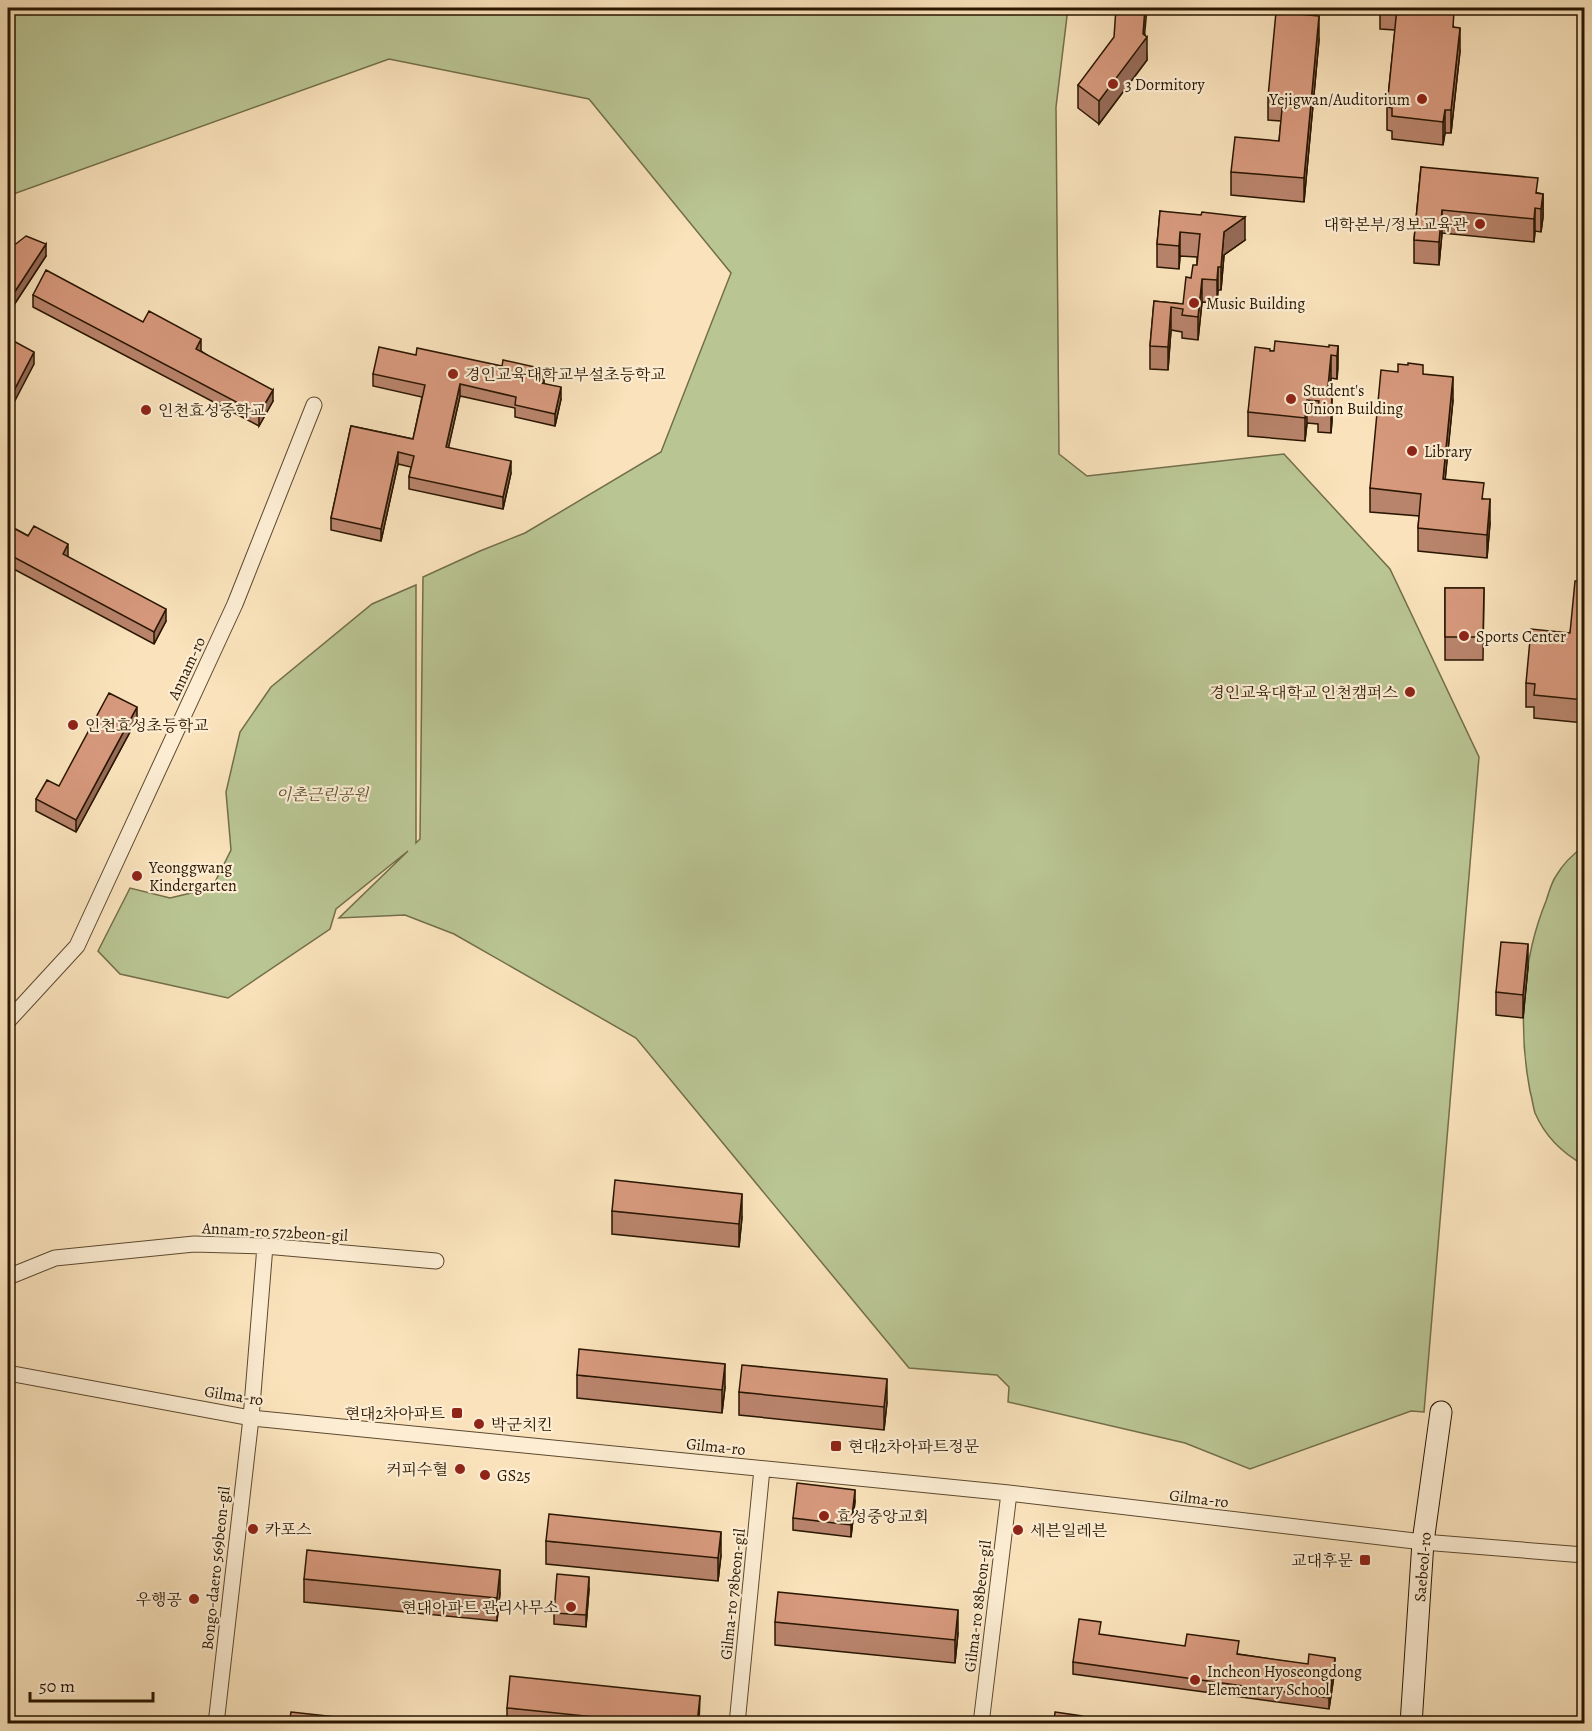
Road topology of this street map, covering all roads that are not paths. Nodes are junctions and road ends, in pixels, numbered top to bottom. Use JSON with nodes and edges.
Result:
{"nodes":[{"id":1,"x":314,"y":405,"type":"dead end"},
{"id":2,"x":8,"y":1020,"type":"edge"},
{"id":3,"x":265,"y":1246,"type":"junction"},
{"id":4,"x":436,"y":1261,"type":"dead end"},
{"id":5,"x":8,"y":1277,"type":"edge"},
{"id":6,"x":8,"y":1373,"type":"edge"},
{"id":7,"x":1441,"y":1412,"type":"dead end"},
{"id":8,"x":251,"y":1418,"type":"junction"},
{"id":9,"x":762,"y":1468,"type":"junction"},
{"id":10,"x":1009,"y":1493,"type":"junction"},
{"id":11,"x":1423,"y":1542,"type":"junction"},
{"id":12,"x":1584,"y":1556,"type":"edge"},
{"id":13,"x":216,"y":1724,"type":"edge"},
{"id":14,"x":737,"y":1724,"type":"edge"},
{"id":15,"x":981,"y":1724,"type":"edge"},
{"id":16,"x":1411,"y":1724,"type":"edge"}],
"edges":[{"from":1,"to":2,"type":"street","name":"Annam-ro"},
{"from":3,"to":4,"type":"street","name":"Annam-ro 572beon-gil"},
{"from":3,"to":5,"type":"street","name":"Annam-ro 572beon-gil"},
{"from":3,"to":8,"type":"street","name":"Bongo-daero 569beon-gil"},
{"from":6,"to":8,"type":"street","name":"Gilma-ro"},
{"from":7,"to":11,"type":"street","name":"Saebeol-ro"},
{"from":8,"to":9,"type":"street","name":"Gilma-ro"},
{"from":8,"to":13,"type":"street","name":"Bongo-daero 569beon-gil"},
{"from":9,"to":10,"type":"street","name":"Gilma-ro"},
{"from":9,"to":14,"type":"street","name":"Gilma-ro 78beon-gil"},
{"from":10,"to":11,"type":"street","name":"Gilma-ro"},
{"from":10,"to":15,"type":"street","name":"Gilma-ro 88beon-gil"},
{"from":11,"to":12,"type":"street","name":"Gilma-ro"},
{"from":11,"to":16,"type":"street","name":"Saebeol-ro"}]}
